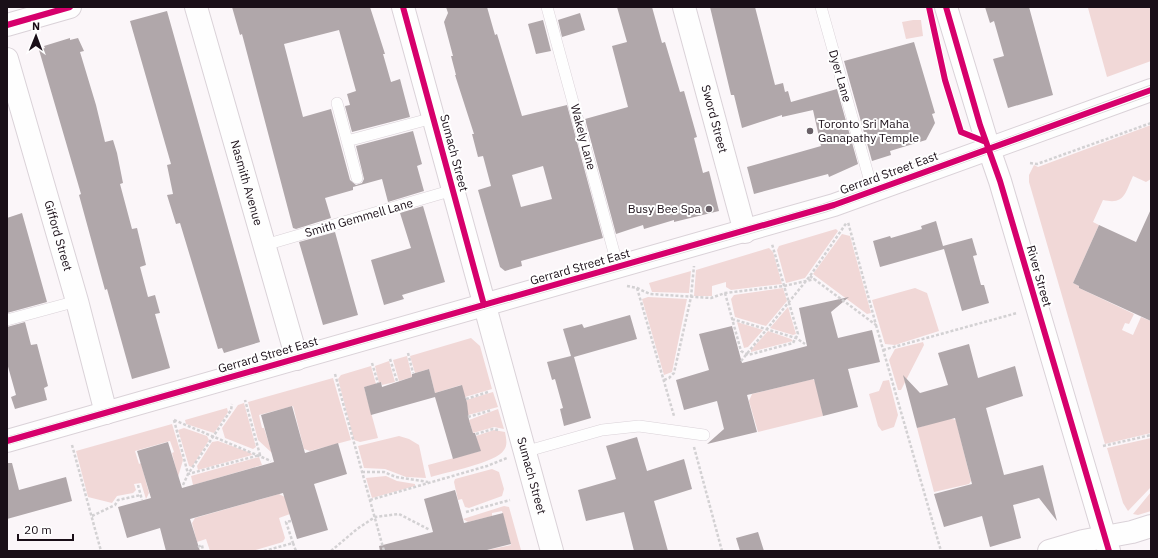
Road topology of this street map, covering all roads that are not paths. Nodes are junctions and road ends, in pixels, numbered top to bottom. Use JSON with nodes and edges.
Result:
{"nodes":[{"id":1,"x":70,"y":7,"type":"edge"},
{"id":2,"x":196,"y":7,"type":"edge"},
{"id":3,"x":403,"y":7,"type":"edge"},
{"id":4,"x":547,"y":7,"type":"edge"},
{"id":5,"x":684,"y":7,"type":"edge"},
{"id":6,"x":821,"y":7,"type":"edge"},
{"id":7,"x":946,"y":7,"type":"edge"},
{"id":8,"x":7,"y":25,"type":"edge"},
{"id":9,"x":7,"y":60,"type":"edge"},
{"id":10,"x":1151,"y":90,"type":"edge"},
{"id":11,"x":337,"y":103,"type":"dead end"},
{"id":12,"x":433,"y":118,"type":"junction"},
{"id":13,"x":347,"y":141,"type":"junction"},
{"id":14,"x":989,"y":149,"type":"junction"},
{"id":15,"x":357,"y":178,"type":"dead end"},
{"id":16,"x":453,"y":190,"type":"junction"},
{"id":17,"x":873,"y":192,"type":"junction"},
{"id":18,"x":745,"y":232,"type":"junction"},
{"id":19,"x":265,"y":245,"type":"junction"},
{"id":20,"x":621,"y":277,"type":"junction"},
{"id":21,"x":77,"y":301,"type":"junction"},
{"id":22,"x":484,"y":305,"type":"junction"},
{"id":23,"x":7,"y":320,"type":"edge"},
{"id":24,"x":297,"y":359,"type":"junction"},
{"id":25,"x":106,"y":413,"type":"junction"},
{"id":26,"x":704,"y":435,"type":"dead end"},
{"id":27,"x":7,"y":441,"type":"edge"},
{"id":28,"x":524,"y":452,"type":"junction"},
{"id":29,"x":1151,"y":526,"type":"edge"},
{"id":30,"x":1107,"y":544,"type":"edge"},
{"id":31,"x":552,"y":551,"type":"edge"},
{"id":32,"x":1049,"y":551,"type":"edge"}],
"edges":[{"from":1,"to":8,"type":"street"},
{"from":2,"to":19,"type":"street","name":"Nasmith Avenue"},
{"from":3,"to":12,"type":"street","name":"Sumach Street"},
{"from":4,"to":20,"type":"lane","name":"Wakely Lane"},
{"from":5,"to":18,"type":"street","name":"Sword Street"},
{"from":6,"to":17,"type":"lane","name":"Dyer Lane"},
{"from":7,"to":14,"type":"street","name":"River Street"},
{"from":9,"to":21,"type":"street","name":"Gifford Street"},
{"from":10,"to":14,"type":"street","name":"Gerrard Street East"},
{"from":11,"to":13,"type":"lane"},
{"from":12,"to":13,"type":"lane"},
{"from":12,"to":16,"type":"street","name":"Sumach Street"},
{"from":13,"to":15,"type":"lane"},
{"from":14,"to":17,"type":"street","name":"Gerrard Street East"},
{"from":14,"to":30,"type":"street","name":"River Street"},
{"from":16,"to":19,"type":"lane","name":"Smith Gemmell Lane"},
{"from":16,"to":22,"type":"street","name":"Sumach Street"},
{"from":17,"to":18,"type":"street","name":"Gerrard Street East"},
{"from":18,"to":20,"type":"street","name":"Gerrard Street East"},
{"from":19,"to":24,"type":"street","name":"Nasmith Avenue"},
{"from":20,"to":22,"type":"street","name":"Gerrard Street East"},
{"from":21,"to":23,"type":"lane"},
{"from":21,"to":25,"type":"street","name":"Gifford Street"},
{"from":22,"to":24,"type":"street","name":"Gerrard Street East"},
{"from":22,"to":28,"type":"street","name":"Sumach Street"},
{"from":24,"to":25,"type":"street","name":"Gerrard Street East"},
{"from":25,"to":27,"type":"street","name":"Gerrard Street East"},
{"from":26,"to":28,"type":"lane"},
{"from":28,"to":31,"type":"street","name":"Sumach Street"},
{"from":29,"to":30,"type":"street"},
{"from":30,"to":32,"type":"street"}]}
